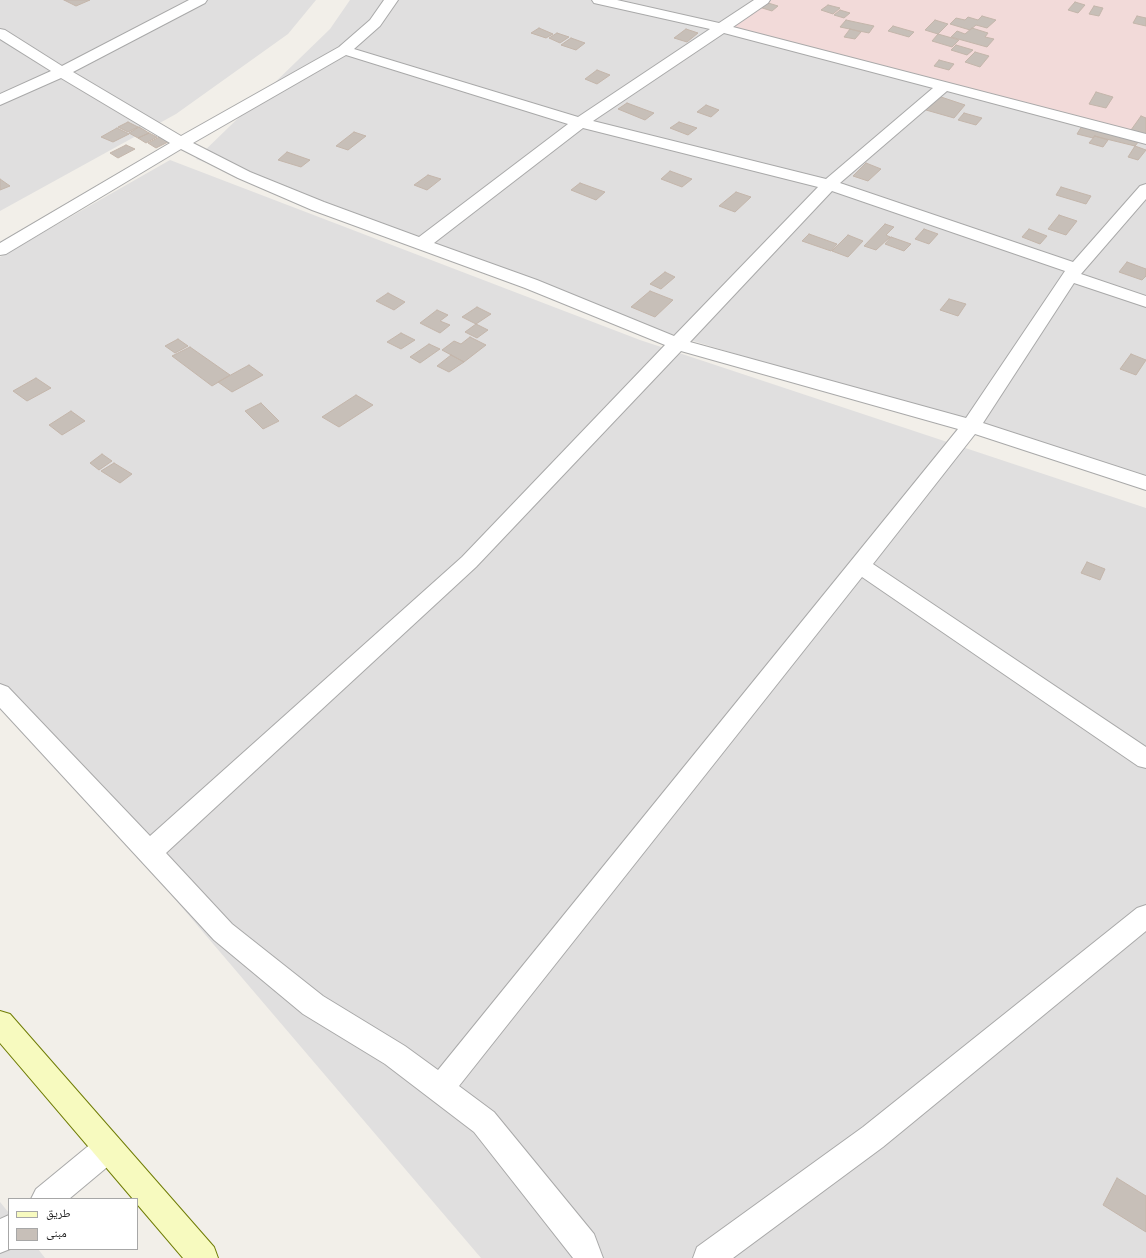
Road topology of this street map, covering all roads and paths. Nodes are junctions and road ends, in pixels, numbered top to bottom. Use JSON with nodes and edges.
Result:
{"nodes":[{"id":1,"x":200,"y":0,"type":"edge"},
{"id":2,"x":391,"y":0,"type":"edge"},
{"id":3,"x":599,"y":0,"type":"edge"},
{"id":4,"x":763,"y":0,"type":"edge"},
{"id":5,"x":722,"y":28,"type":"junction"},
{"id":6,"x":0,"y":33,"type":"edge"},
{"id":7,"x":344,"y":50,"type":"junction"},
{"id":8,"x":62,"y":72,"type":"junction"},
{"id":9,"x":944,"y":86,"type":"junction"},
{"id":10,"x":0,"y":100,"type":"edge"},
{"id":11,"x":580,"y":123,"type":"junction"},
{"id":12,"x":1146,"y":139,"type":"edge"},
{"id":13,"x":182,"y":142,"type":"junction"},
{"id":14,"x":829,"y":185,"type":"junction"},
{"id":15,"x":1146,"y":189,"type":"edge"},
{"id":16,"x":421,"y":244,"type":"junction"},
{"id":17,"x":0,"y":250,"type":"edge"},
{"id":18,"x":1073,"y":272,"type":"junction"},
{"id":19,"x":1146,"y":302,"type":"edge"},
{"id":20,"x":678,"y":344,"type":"junction"},
{"id":21,"x":971,"y":426,"type":"junction"},
{"id":22,"x":1146,"y":483,"type":"edge"},
{"id":23,"x":859,"y":565,"type":"junction"},
{"id":24,"x":0,"y":693,"type":"edge"},
{"id":25,"x":1146,"y":759,"type":"edge"},
{"id":26,"x":150,"y":852,"type":"junction"},
{"id":27,"x":1146,"y":916,"type":"edge"},
{"id":28,"x":0,"y":1023,"type":"edge"},
{"id":29,"x":440,"y":1089,"type":"junction"},
{"id":30,"x":108,"y":1148,"type":"junction"},
{"id":31,"x":47,"y":1198,"type":"edge"},
{"id":32,"x":8,"y":1231,"type":"edge"},
{"id":33,"x":0,"y":1238,"type":"edge"},
{"id":34,"x":203,"y":1258,"type":"edge"},
{"id":35,"x":588,"y":1258,"type":"edge"},
{"id":36,"x":708,"y":1258,"type":"edge"}],
"edges":[{"from":1,"to":8,"type":"street"},
{"from":2,"to":7,"type":"street"},
{"from":3,"to":5,"type":"street"},
{"from":4,"to":5,"type":"street"},
{"from":5,"to":9,"type":"street"},
{"from":5,"to":11,"type":"street"},
{"from":6,"to":8,"type":"street"},
{"from":7,"to":11,"type":"street"},
{"from":7,"to":13,"type":"street"},
{"from":8,"to":10,"type":"street"},
{"from":8,"to":13,"type":"street"},
{"from":9,"to":12,"type":"street"},
{"from":9,"to":14,"type":"street"},
{"from":11,"to":14,"type":"street"},
{"from":11,"to":16,"type":"street"},
{"from":13,"to":16,"type":"street"},
{"from":13,"to":17,"type":"street"},
{"from":14,"to":18,"type":"street"},
{"from":14,"to":20,"type":"street"},
{"from":15,"to":18,"type":"street"},
{"from":16,"to":20,"type":"street"},
{"from":18,"to":19,"type":"street"},
{"from":18,"to":21,"type":"street"},
{"from":20,"to":21,"type":"street"},
{"from":20,"to":26,"type":"street"},
{"from":21,"to":22,"type":"street"},
{"from":21,"to":23,"type":"street"},
{"from":23,"to":25,"type":"street"},
{"from":23,"to":29,"type":"street"},
{"from":24,"to":26,"type":"street"},
{"from":26,"to":29,"type":"street"},
{"from":27,"to":36,"type":"street"},
{"from":28,"to":30,"type":"street"},
{"from":29,"to":35,"type":"street"},
{"from":30,"to":31,"type":"street"},
{"from":30,"to":34,"type":"street"},
{"from":32,"to":33,"type":"street"}]}
